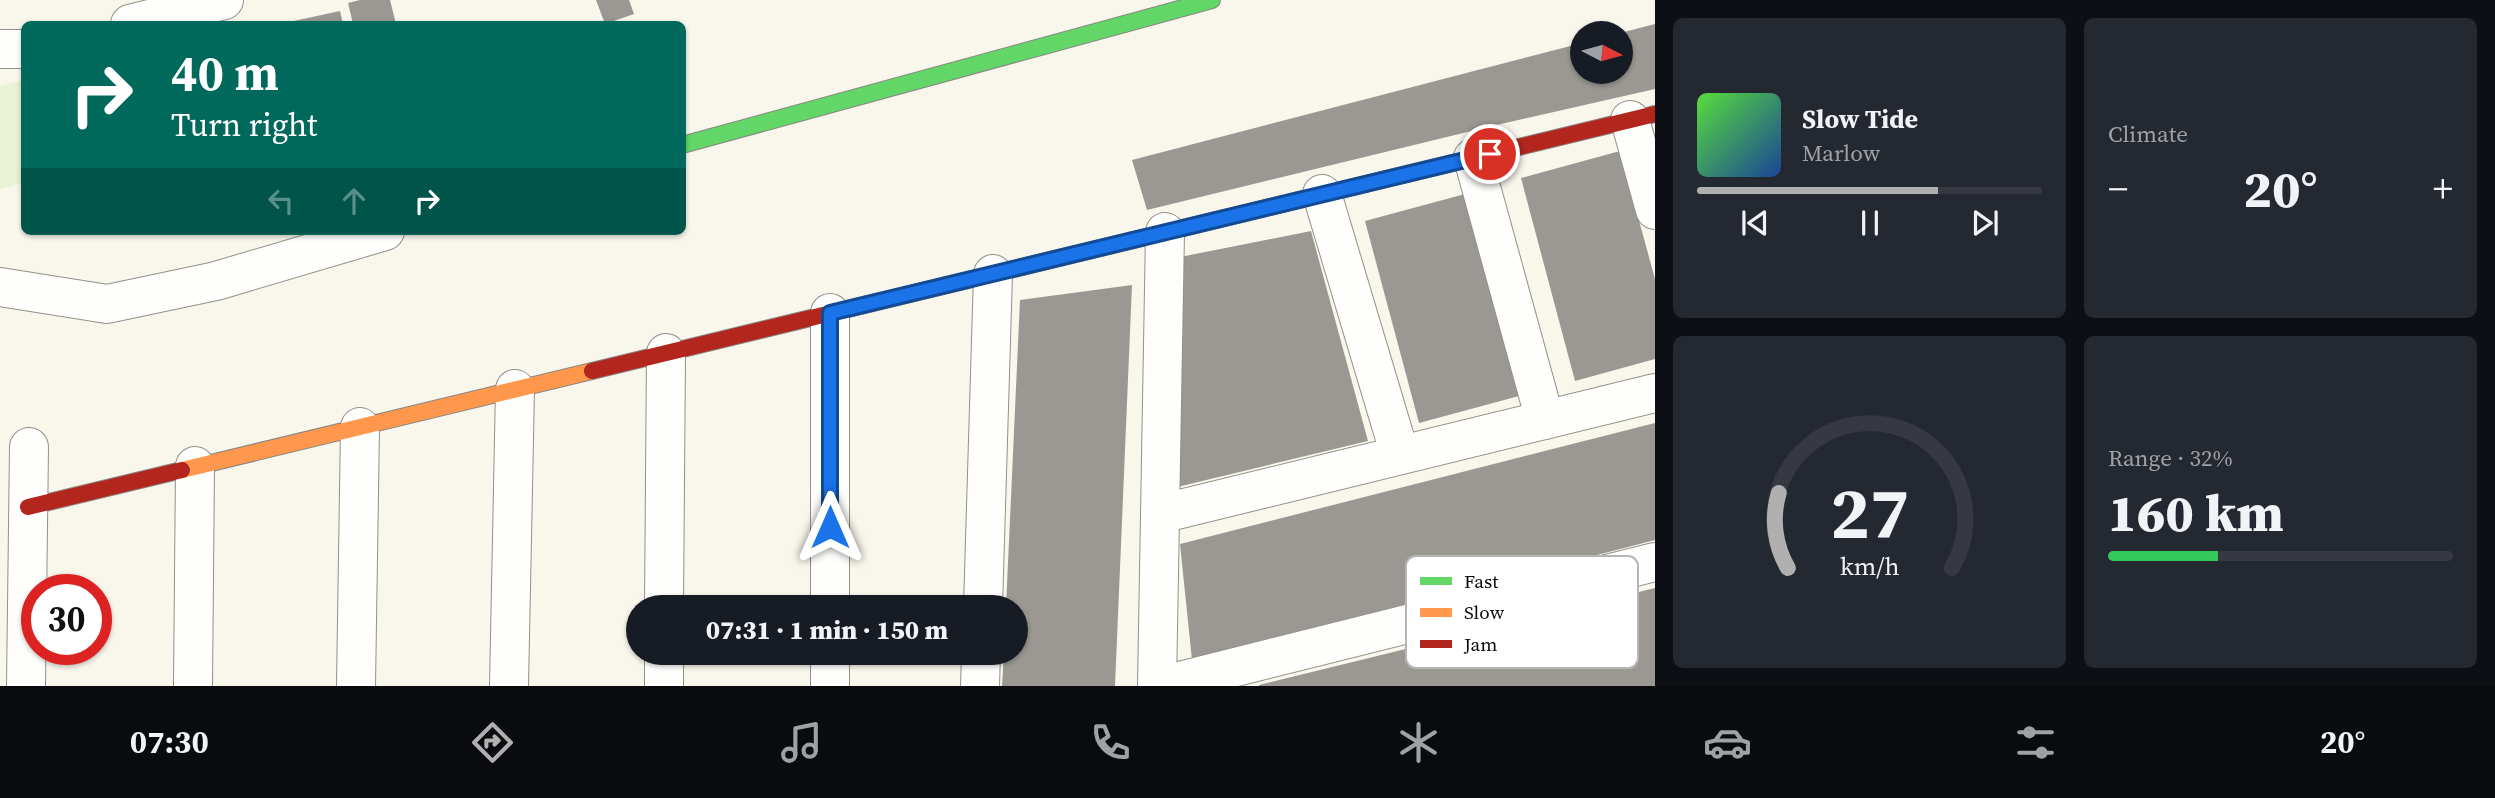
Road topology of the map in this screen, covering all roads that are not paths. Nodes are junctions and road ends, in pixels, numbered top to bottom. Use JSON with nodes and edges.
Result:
{"nodes":[{"id":1,"x":224,"y":0,"type":"edge"},
{"id":2,"x":1212,"y":0,"type":"edge"},
{"id":3,"x":142,"y":21,"type":"edge"},
{"id":4,"x":21,"y":48,"type":"edge"},
{"id":5,"x":0,"y":49,"type":"edge"},
{"id":6,"x":1643,"y":117,"type":"edge"},
{"id":7,"x":686,"y":144,"type":"edge"},
{"id":8,"x":1473,"y":158,"type":"junction"},
{"id":9,"x":1322,"y":194,"type":"junction"},
{"id":10,"x":1655,"y":210,"type":"edge"},
{"id":11,"x":1165,"y":232,"type":"junction"},
{"id":12,"x":372,"y":235,"type":"edge"},
{"id":13,"x":993,"y":274,"type":"junction"},
{"id":14,"x":0,"y":287,"type":"edge"},
{"id":15,"x":830,"y":313,"type":"junction"},
{"id":16,"x":666,"y":353,"type":"junction"},
{"id":17,"x":515,"y":389,"type":"junction"},
{"id":18,"x":1655,"y":393,"type":"edge"},
{"id":19,"x":1545,"y":420,"type":"junction"},
{"id":20,"x":360,"y":427,"type":"junction"},
{"id":21,"x":29,"y":447,"type":"dead end"},
{"id":22,"x":1400,"y":455,"type":"junction"},
{"id":23,"x":195,"y":466,"type":"junction"},
{"id":24,"x":28,"y":507,"type":"junction"},
{"id":25,"x":1160,"y":513,"type":"junction"},
{"id":26,"x":1655,"y":562,"type":"edge"},
{"id":27,"x":1638,"y":566,"type":"edge"},
{"id":28,"x":664,"y":595,"type":"edge"},
{"id":29,"x":830,"y":595,"type":"edge"},
{"id":30,"x":983,"y":595,"type":"edge"},
{"id":31,"x":1406,"y":624,"type":"edge"},
{"id":32,"x":664,"y":665,"type":"edge"},
{"id":33,"x":830,"y":665,"type":"edge"},
{"id":34,"x":981,"y":665,"type":"edge"},
{"id":35,"x":26,"y":686,"type":"edge"},
{"id":36,"x":193,"y":686,"type":"edge"},
{"id":37,"x":356,"y":686,"type":"edge"},
{"id":38,"x":509,"y":686,"type":"edge"},
{"id":39,"x":664,"y":686,"type":"edge"},
{"id":40,"x":830,"y":686,"type":"edge"},
{"id":41,"x":981,"y":686,"type":"edge"},
{"id":42,"x":1159,"y":686,"type":"edge"}],
"edges":[{"from":1,"to":3,"type":"street"},
{"from":2,"to":7,"type":"street"},
{"from":4,"to":5,"type":"street"},
{"from":6,"to":8,"type":"street"},
{"from":6,"to":10,"type":"street"},
{"from":8,"to":9,"type":"street"},
{"from":8,"to":19,"type":"street"},
{"from":9,"to":11,"type":"street"},
{"from":9,"to":22,"type":"street"},
{"from":11,"to":13,"type":"street"},
{"from":11,"to":25,"type":"street"},
{"from":12,"to":14,"type":"street"},
{"from":13,"to":15,"type":"street"},
{"from":13,"to":30,"type":"street"},
{"from":15,"to":16,"type":"street"},
{"from":15,"to":29,"type":"street"},
{"from":16,"to":17,"type":"street"},
{"from":16,"to":28,"type":"street"},
{"from":17,"to":20,"type":"street"},
{"from":17,"to":38,"type":"street"},
{"from":18,"to":19,"type":"street"},
{"from":19,"to":22,"type":"street"},
{"from":20,"to":23,"type":"street"},
{"from":20,"to":37,"type":"street"},
{"from":21,"to":24,"type":"street"},
{"from":22,"to":25,"type":"street"},
{"from":23,"to":24,"type":"street"},
{"from":23,"to":36,"type":"street"},
{"from":24,"to":35,"type":"street"},
{"from":25,"to":42,"type":"street"},
{"from":26,"to":27,"type":"street"},
{"from":31,"to":42,"type":"street"},
{"from":32,"to":39,"type":"street"},
{"from":33,"to":40,"type":"street"},
{"from":34,"to":41,"type":"street"}]}
